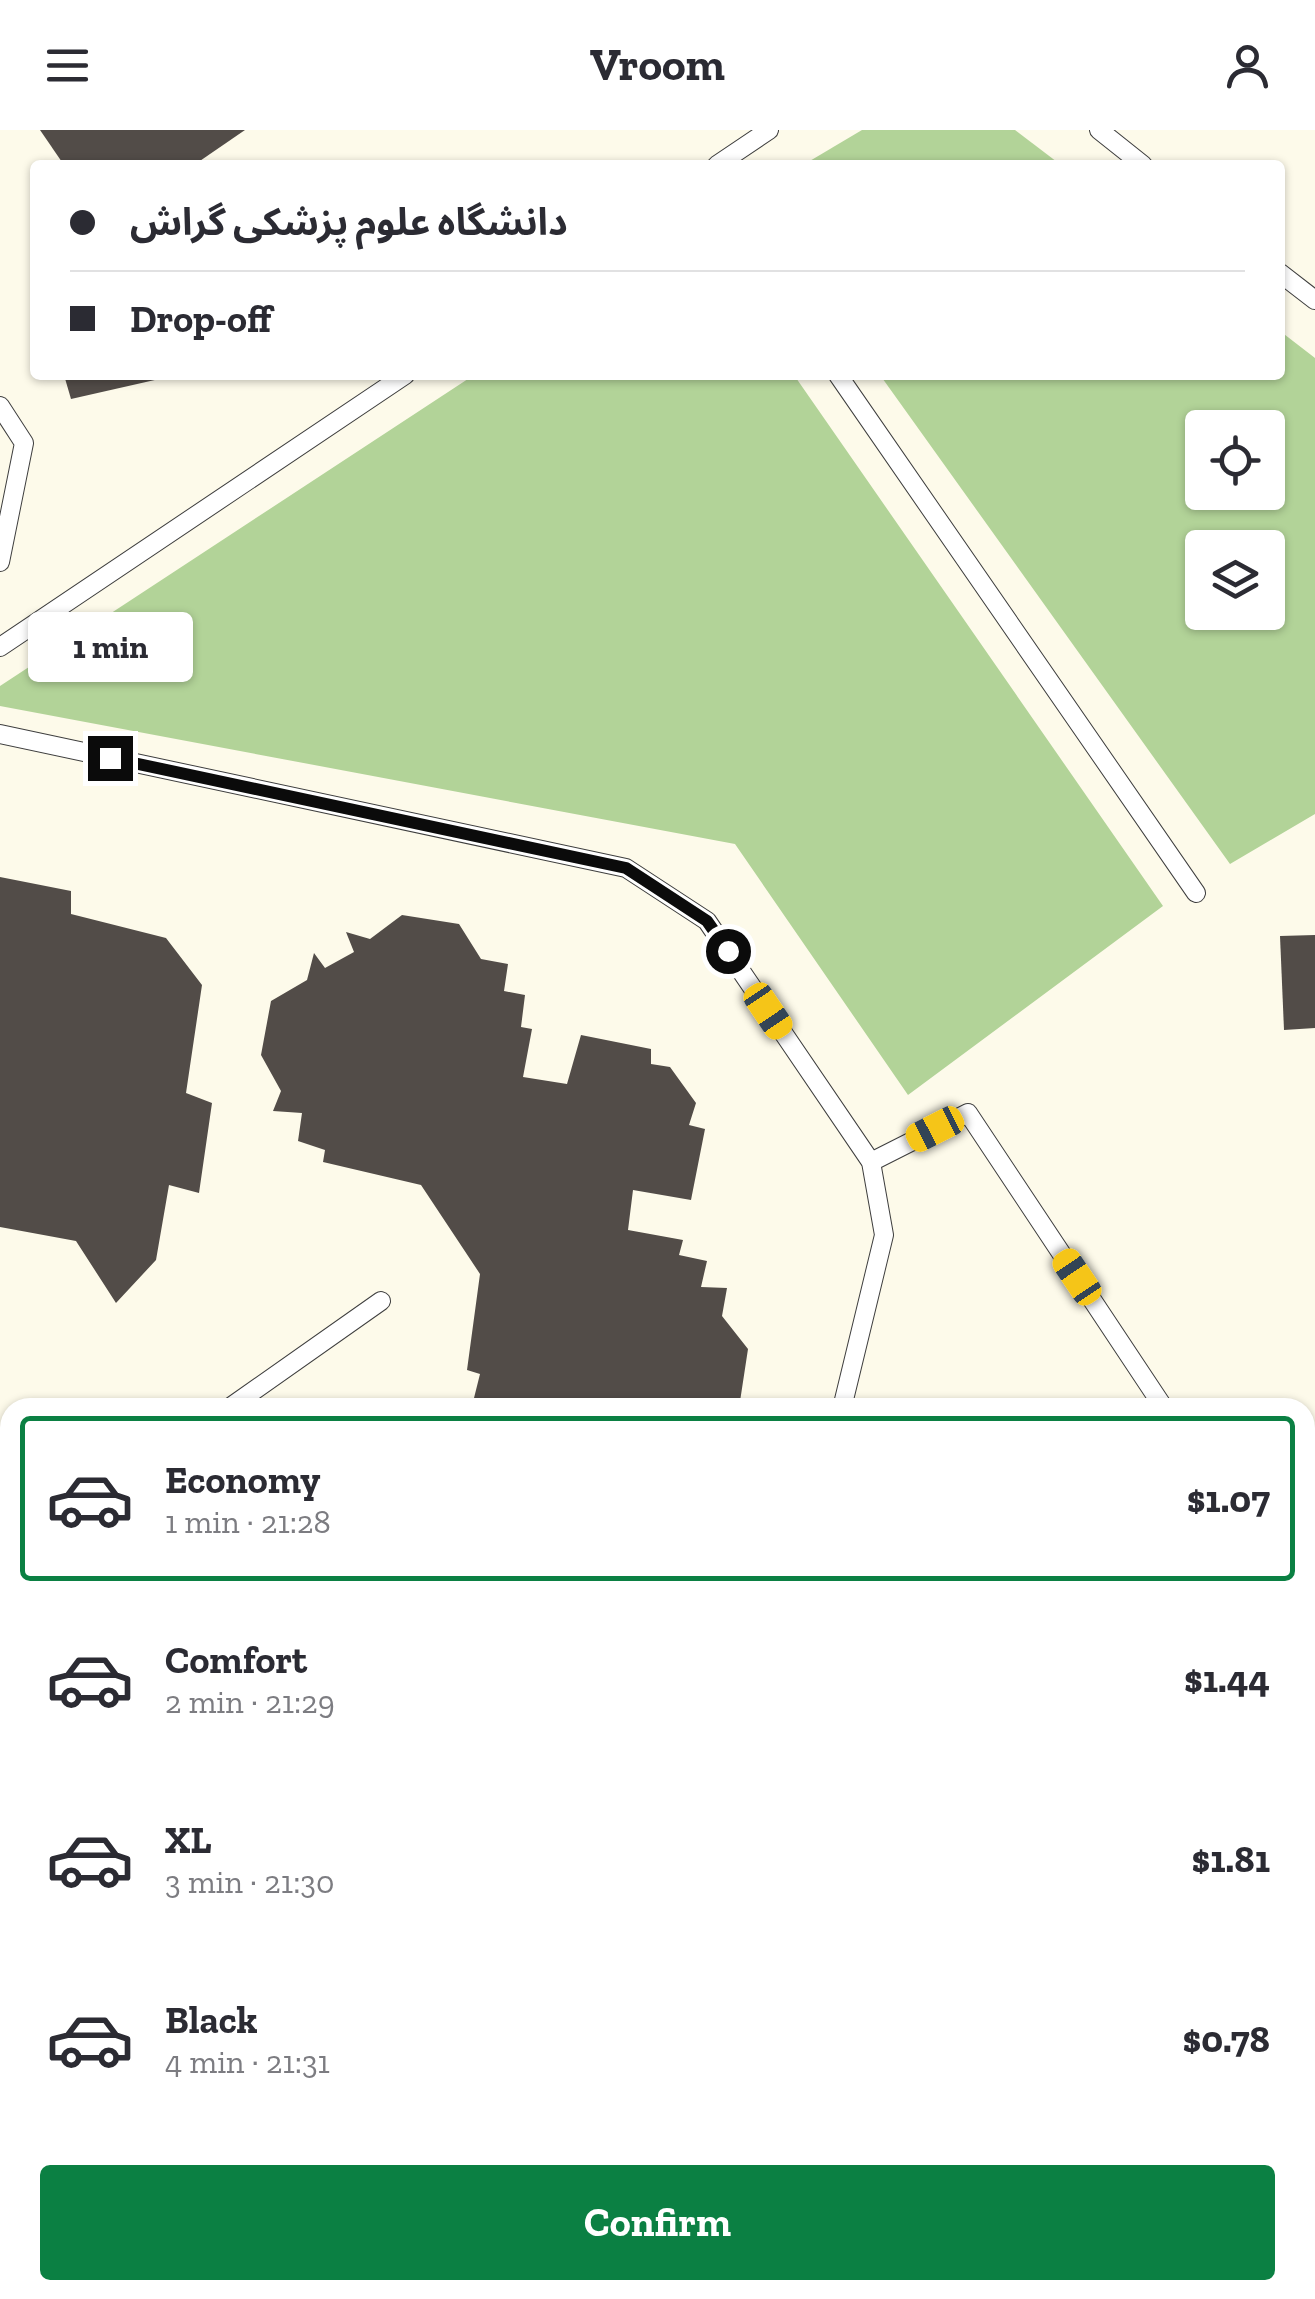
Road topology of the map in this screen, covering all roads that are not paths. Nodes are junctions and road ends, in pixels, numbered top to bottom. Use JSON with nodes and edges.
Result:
{"nodes":[{"id":1,"x":768,"y":130,"type":"edge"},
{"id":2,"x":1099,"y":130,"type":"edge"},
{"id":3,"x":724,"y":160,"type":"edge"},
{"id":4,"x":1138,"y":160,"type":"edge"},
{"id":5,"x":1285,"y":276,"type":"edge"},
{"id":6,"x":1315,"y":300,"type":"edge"},
{"id":7,"x":398,"y":380,"type":"edge"},
{"id":8,"x":841,"y":380,"type":"edge"},
{"id":9,"x":0,"y":406,"type":"edge"},
{"id":10,"x":0,"y":562,"type":"edge"},
{"id":11,"x":0,"y":647,"type":"edge"},
{"id":12,"x":0,"y":734,"type":"edge"},
{"id":13,"x":1196,"y":892,"type":"dead end"},
{"id":14,"x":871,"y":1162,"type":"junction"},
{"id":15,"x":381,"y":1301,"type":"dead end"},
{"id":16,"x":243,"y":1398,"type":"edge"},
{"id":17,"x":844,"y":1398,"type":"edge"},
{"id":18,"x":1157,"y":1398,"type":"edge"}],
"edges":[{"from":1,"to":3,"type":"lane"},
{"from":2,"to":4,"type":"lane"},
{"from":5,"to":6,"type":"lane"},
{"from":7,"to":11,"type":"lane"},
{"from":8,"to":13,"type":"lane"},
{"from":9,"to":10,"type":"lane"},
{"from":12,"to":14,"type":"lane"},
{"from":14,"to":17,"type":"lane"},
{"from":14,"to":18,"type":"lane"},
{"from":15,"to":16,"type":"lane"}]}
